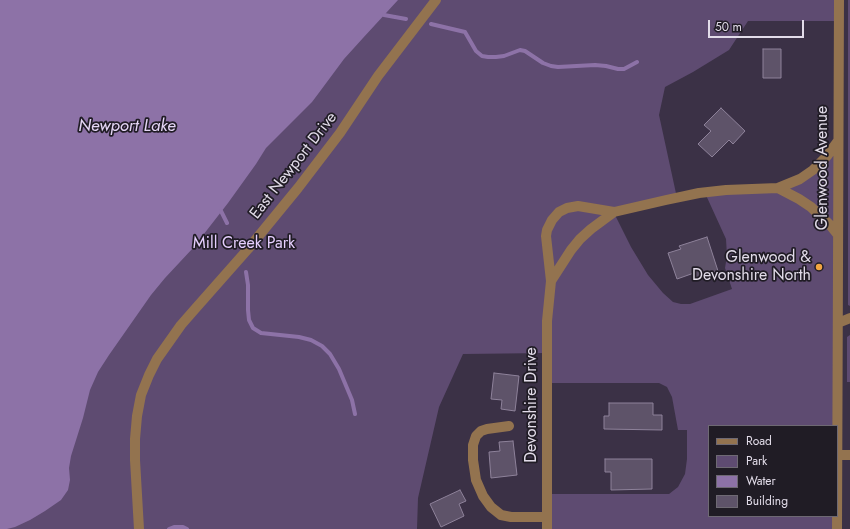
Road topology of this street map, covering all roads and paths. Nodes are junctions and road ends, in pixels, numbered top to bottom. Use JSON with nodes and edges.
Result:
{"nodes":[{"id":1,"x":436,"y":0,"type":"edge"},
{"id":2,"x":839,"y":0,"type":"edge"},
{"id":3,"x":838,"y":141,"type":"junction"},
{"id":4,"x":778,"y":188,"type":"junction"},
{"id":5,"x":614,"y":212,"type":"junction"},
{"id":6,"x":838,"y":235,"type":"junction"},
{"id":7,"x":551,"y":281,"type":"junction"},
{"id":8,"x":850,"y":318,"type":"edge"},
{"id":9,"x":838,"y":323,"type":"junction"},
{"id":10,"x":837,"y":425,"type":"edge"},
{"id":11,"x":509,"y":426,"type":"dead end"},
{"id":12,"x":838,"y":456,"type":"edge"},
{"id":13,"x":850,"y":456,"type":"edge"},
{"id":14,"x":547,"y":517,"type":"junction"},
{"id":15,"x":837,"y":517,"type":"edge"},
{"id":16,"x":139,"y":529,"type":"edge"},
{"id":17,"x":547,"y":529,"type":"edge"},
{"id":18,"x":837,"y":529,"type":"edge"}],
"edges":[{"from":1,"to":16,"type":"street","name":"East Newport Drive"},
{"from":2,"to":3,"type":"street","name":"Glenwood Avenue"},
{"from":3,"to":4,"type":"street","name":"Devonshire Drive"},
{"from":3,"to":6,"type":"street","name":"Glenwood Avenue"},
{"from":4,"to":5,"type":"street","name":"Devonshire Drive"},
{"from":4,"to":6,"type":"street","name":"Devonshire Drive"},
{"from":5,"to":7,"type":"street","name":"Devonshire Drive"},
{"from":5,"to":7,"type":"street","name":"Devonshire Drive"},
{"from":6,"to":9,"type":"street","name":"Glenwood Avenue"},
{"from":7,"to":14,"type":"street","name":"Devonshire Drive"},
{"from":8,"to":9,"type":"street"},
{"from":9,"to":10,"type":"street","name":"Glenwood Avenue"},
{"from":11,"to":14,"type":"street"},
{"from":12,"to":13,"type":"street"},
{"from":14,"to":17,"type":"street","name":"Devonshire Drive"},
{"from":15,"to":18,"type":"street","name":"Glenwood Avenue"}]}
